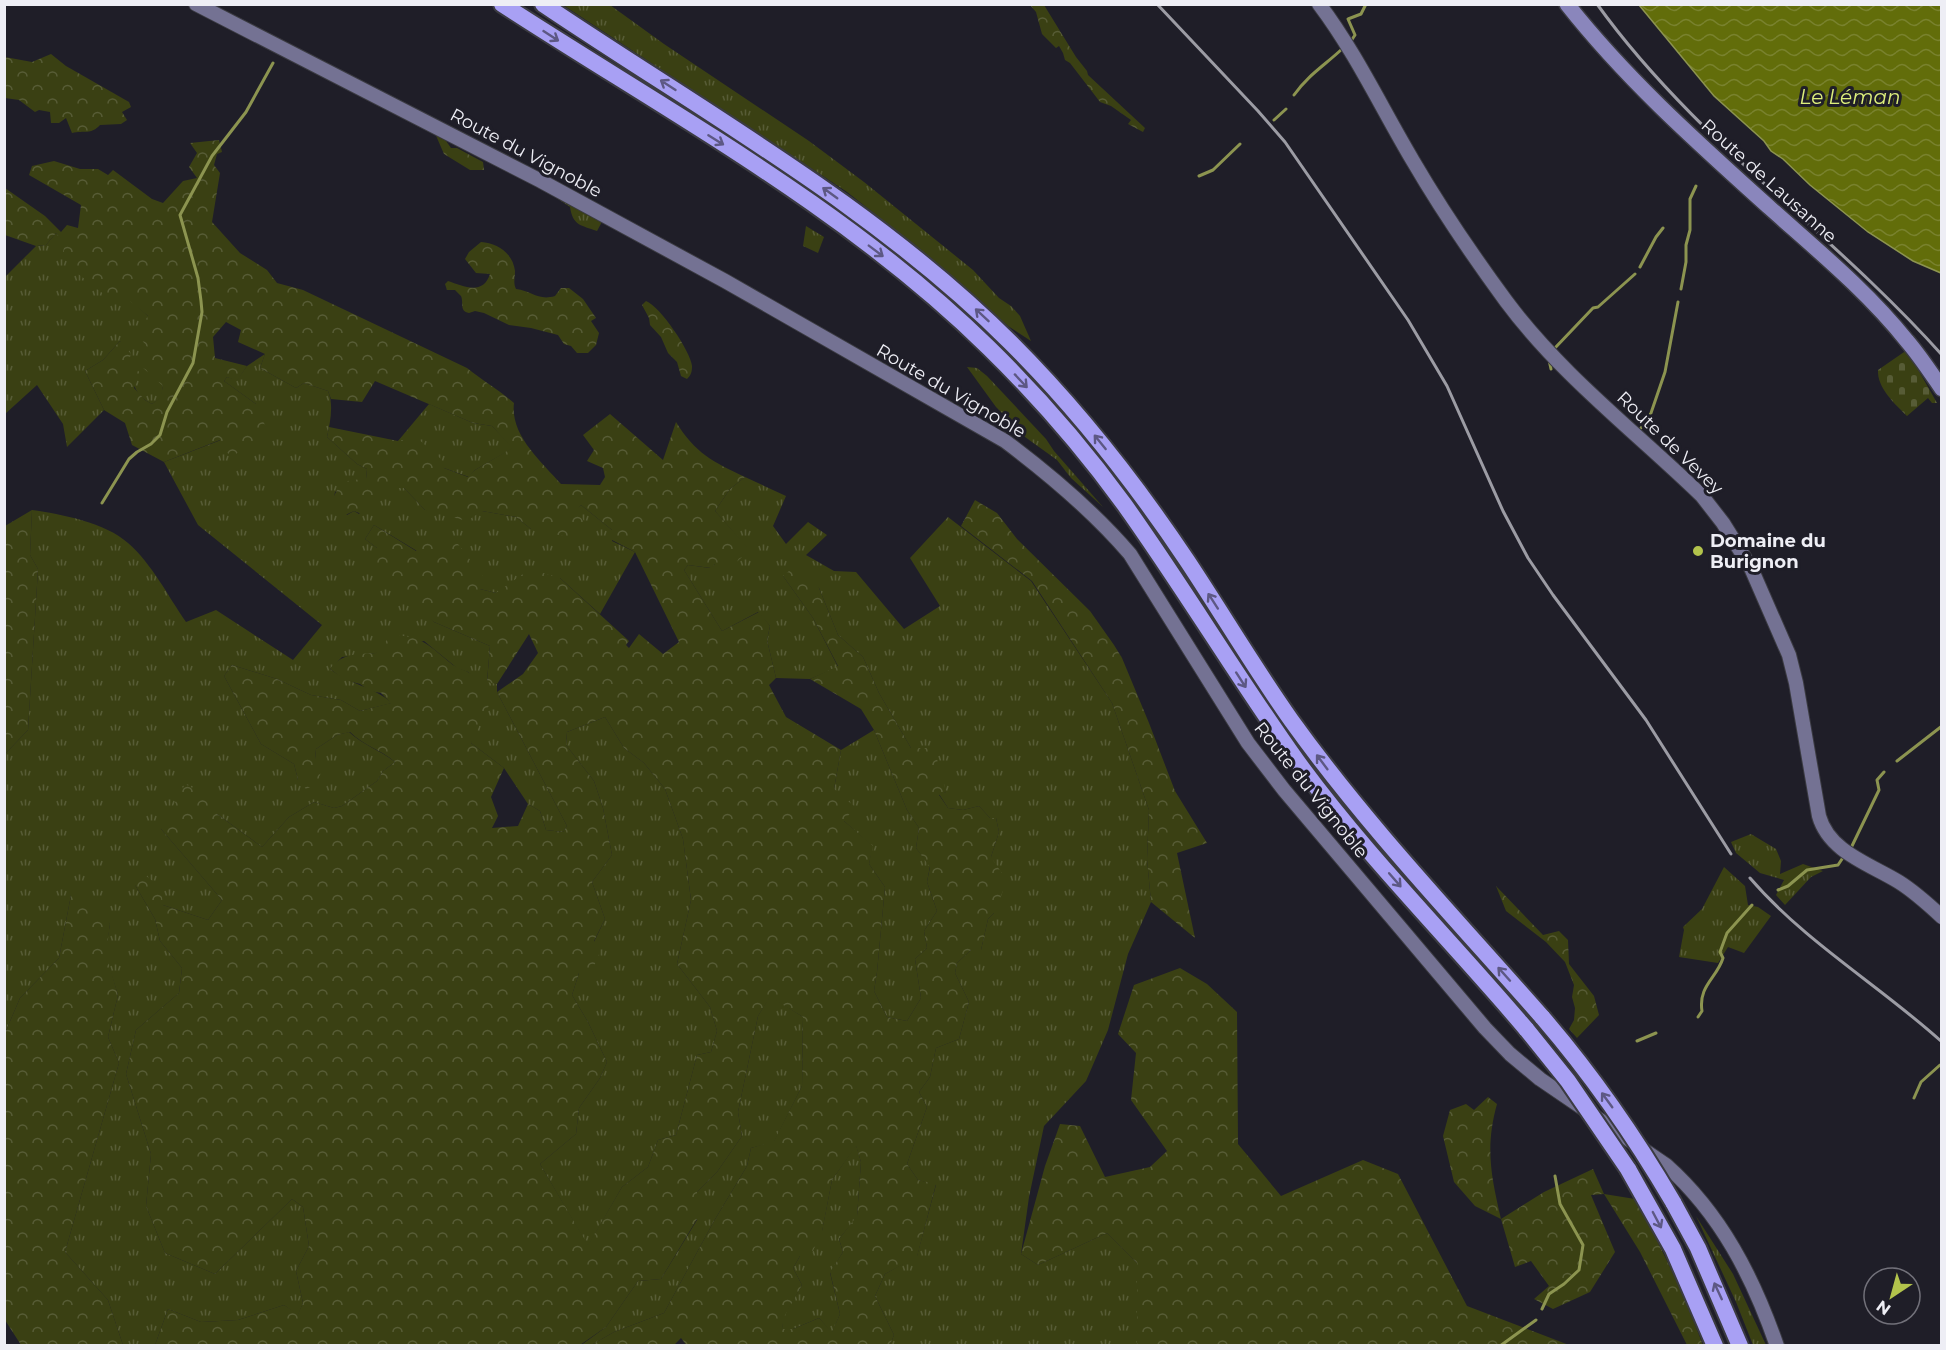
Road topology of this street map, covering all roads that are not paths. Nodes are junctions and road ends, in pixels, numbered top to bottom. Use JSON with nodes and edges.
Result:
{"nodes":[{"id":1,"x":196,"y":4,"type":"edge"},
{"id":2,"x":501,"y":4,"type":"edge"},
{"id":3,"x":543,"y":4,"type":"edge"},
{"id":4,"x":1319,"y":4,"type":"edge"},
{"id":5,"x":1568,"y":4,"type":"edge"},
{"id":6,"x":1941,"y":389,"type":"edge"},
{"id":7,"x":1941,"y":917,"type":"edge"},
{"id":8,"x":1715,"y":1346,"type":"edge"},
{"id":9,"x":1740,"y":1346,"type":"edge"},
{"id":10,"x":1777,"y":1346,"type":"edge"}],
"edges":[{"from":1,"to":10,"type":"street","name":"Route du Vignoble"},
{"from":2,"to":8,"type":"highway","one_way":true,"bridge":true},
{"from":9,"to":3,"type":"highway","one_way":true,"bridge":true},
{"from":4,"to":7,"type":"street","name":"Route de Vevey"},
{"from":5,"to":6,"type":"main road","name":"Route de Lausanne"}]}
